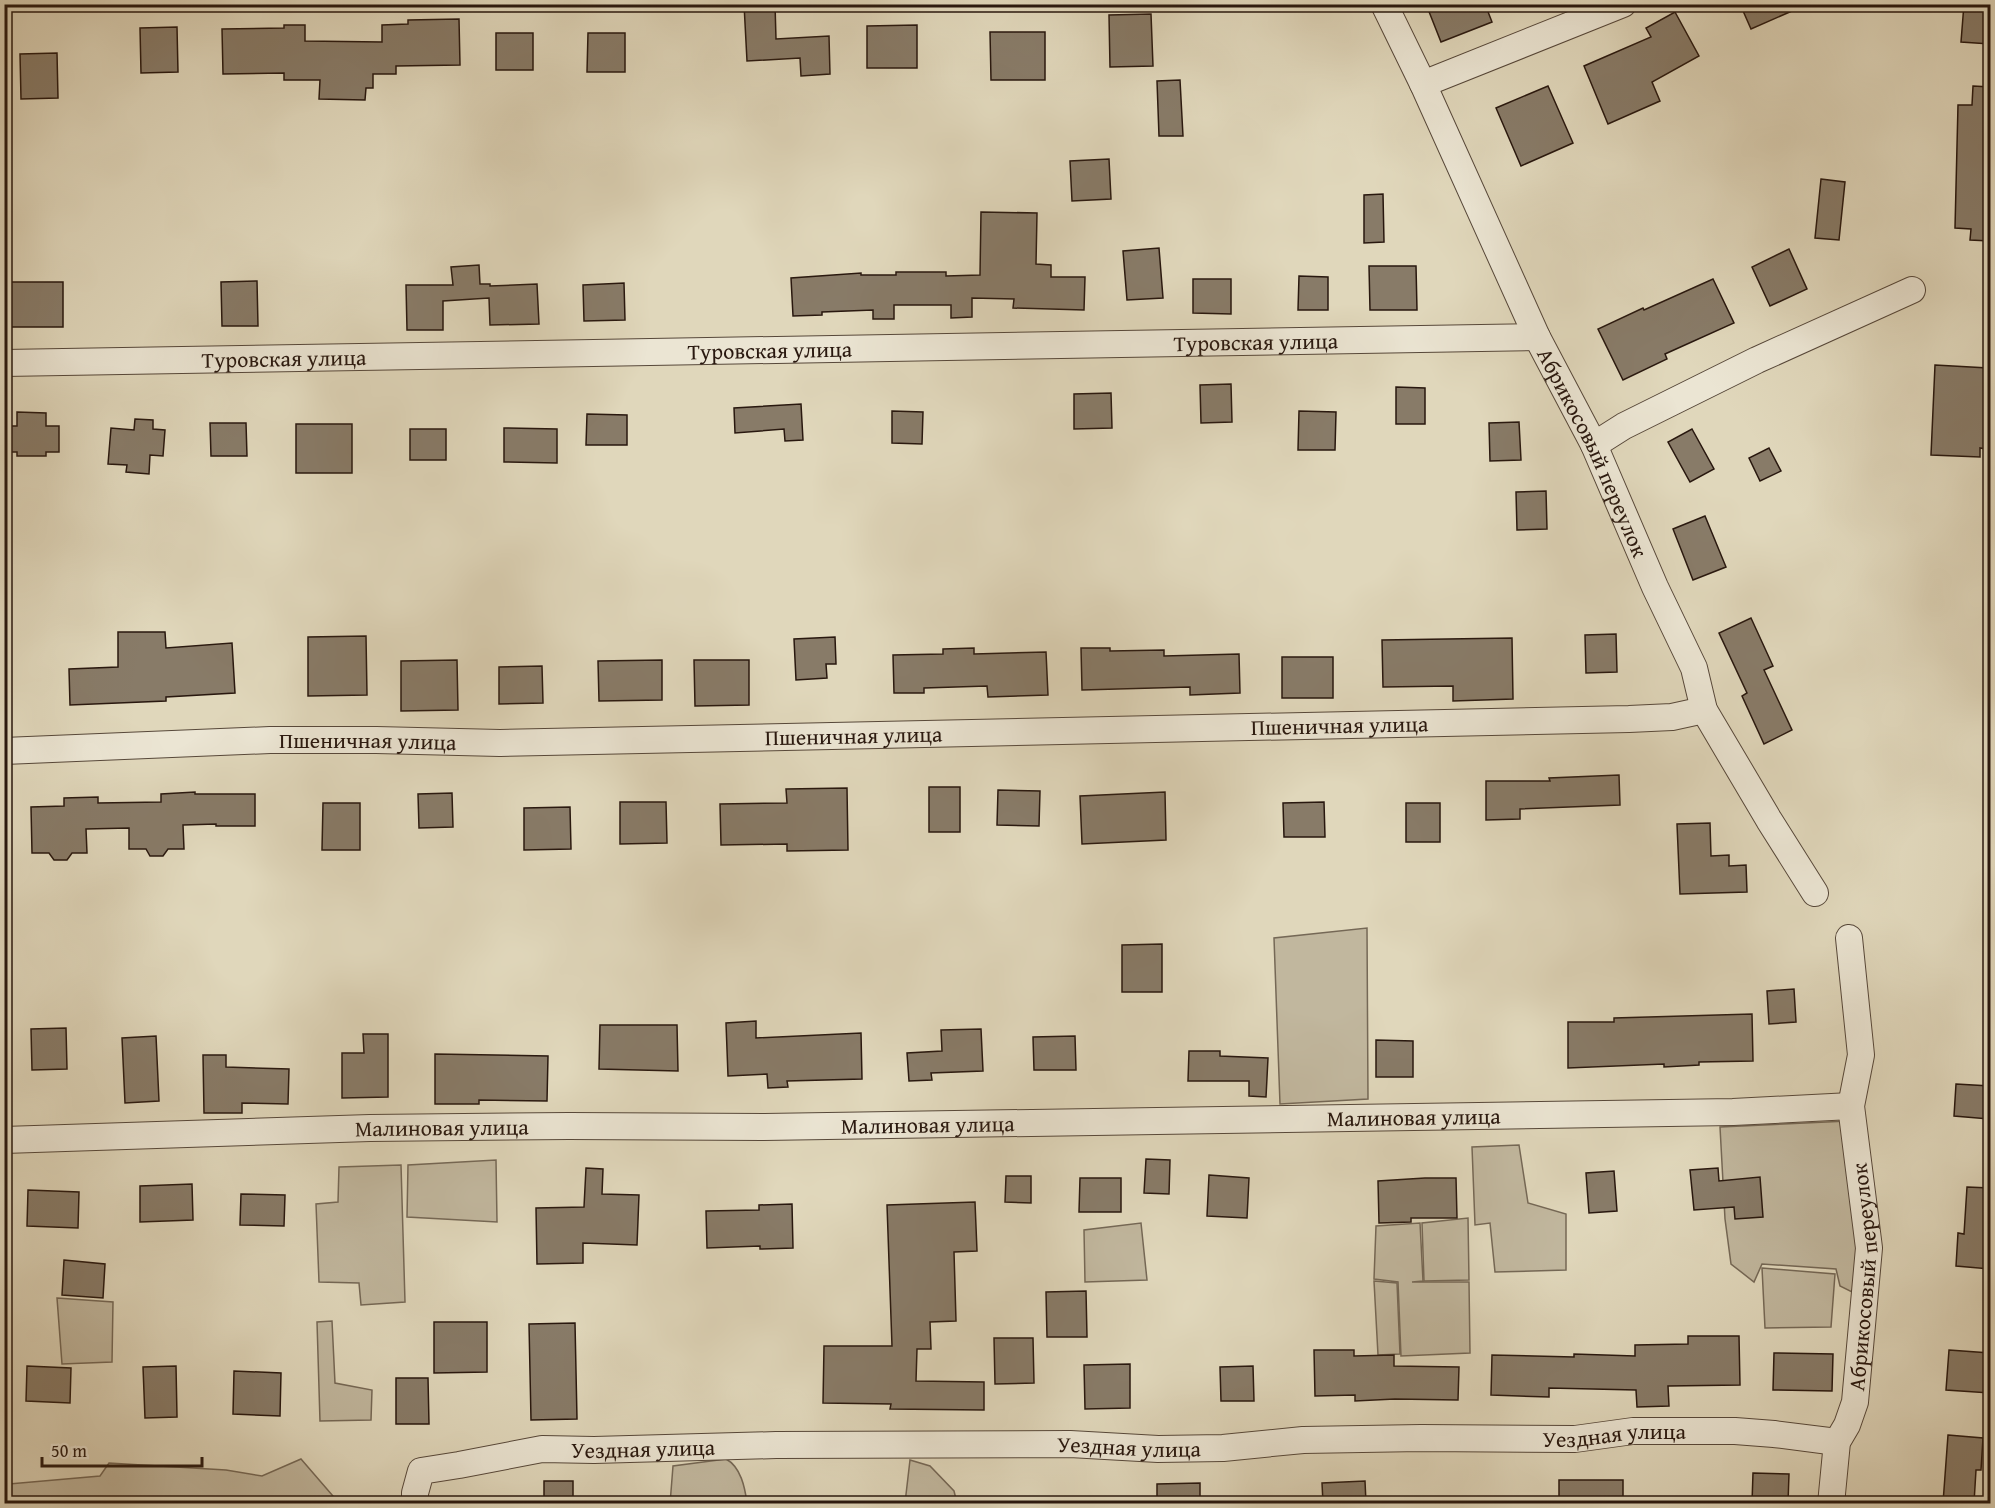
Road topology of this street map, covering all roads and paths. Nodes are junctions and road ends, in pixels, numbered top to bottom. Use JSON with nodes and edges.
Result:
{"nodes":[{"id":1,"x":1384,"y":4,"type":"edge"},
{"id":2,"x":1623,"y":4,"type":"edge"},
{"id":3,"x":1423,"y":84,"type":"junction"},
{"id":4,"x":1912,"y":290,"type":"dead end"},
{"id":5,"x":1536,"y":337,"type":"junction"},
{"id":6,"x":4,"y":363,"type":"edge"},
{"id":7,"x":1594,"y":445,"type":"junction"},
{"id":8,"x":1704,"y":710,"type":"junction"},
{"id":9,"x":4,"y":751,"type":"edge"},
{"id":10,"x":1815,"y":893,"type":"dead end"},
{"id":11,"x":1849,"y":938,"type":"dead end"},
{"id":12,"x":1851,"y":1106,"type":"junction"},
{"id":13,"x":4,"y":1140,"type":"edge"},
{"id":14,"x":1837,"y":1442,"type":"junction"},
{"id":15,"x":415,"y":1503,"type":"edge"},
{"id":16,"x":1831,"y":1503,"type":"edge"}],
"edges":[{"from":1,"to":3,"type":"street","name":"Абрикосовый переулок"},
{"from":2,"to":3,"type":"street"},
{"from":3,"to":5,"type":"street","name":"Абрикосовый переулок"},
{"from":4,"to":7,"type":"street"},
{"from":5,"to":6,"type":"street","name":"Туровская улица"},
{"from":5,"to":7,"type":"street","name":"Абрикосовый переулок"},
{"from":7,"to":8,"type":"street","name":"Абрикосовый переулок"},
{"from":8,"to":9,"type":"street","name":"Пшеничная улица"},
{"from":8,"to":10,"type":"street","name":"Абрикосовый переулок"},
{"from":11,"to":12,"type":"street","name":"Абрикосовый переулок"},
{"from":12,"to":13,"type":"street","name":"Малиновая улица"},
{"from":12,"to":14,"type":"street","name":"Абрикосовый переулок"},
{"from":14,"to":15,"type":"street","name":"Уездная улица"},
{"from":14,"to":16,"type":"street","name":"Абрикосовый переулок"}]}
